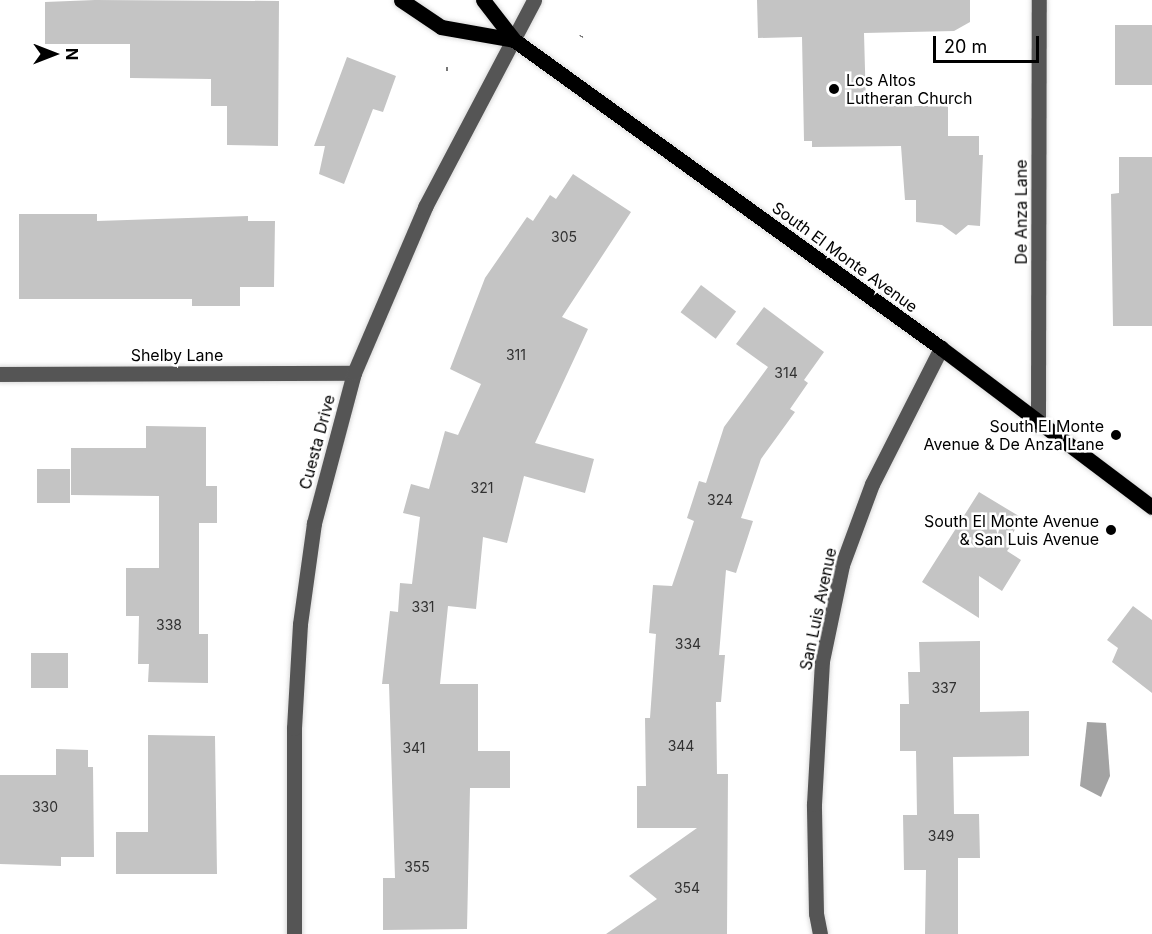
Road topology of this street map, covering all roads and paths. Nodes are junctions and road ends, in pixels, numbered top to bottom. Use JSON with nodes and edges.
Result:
{"nodes":[{"id":1,"x":401,"y":0,"type":"edge"},
{"id":2,"x":483,"y":0,"type":"edge"},
{"id":3,"x":534,"y":0,"type":"edge"},
{"id":4,"x":1040,"y":0,"type":"edge"},
{"id":5,"x":514,"y":40,"type":"junction"},
{"id":6,"x":941,"y":348,"type":"junction"},
{"id":7,"x":354,"y":373,"type":"junction"},
{"id":8,"x":0,"y":374,"type":"edge"},
{"id":9,"x":1038,"y":425,"type":"junction"},
{"id":10,"x":1152,"y":507,"type":"edge"},
{"id":11,"x":294,"y":934,"type":"edge"},
{"id":12,"x":820,"y":934,"type":"edge"}],
"edges":[{"from":1,"to":5,"type":"main road","name":"South El Monte Avenue"},
{"from":2,"to":5,"type":"main road","name":"South El Monte Avenue"},
{"from":3,"to":5,"type":"street","name":"Cuesta Drive"},
{"from":4,"to":9,"type":"street","name":"De Anza Lane"},
{"from":5,"to":6,"type":"main road","name":"South El Monte Avenue"},
{"from":5,"to":7,"type":"street","name":"Cuesta Drive"},
{"from":6,"to":9,"type":"main road","name":"South El Monte Avenue"},
{"from":6,"to":12,"type":"street","name":"San Luis Avenue"},
{"from":7,"to":8,"type":"street","name":"Shelby Lane"},
{"from":7,"to":11,"type":"street","name":"Cuesta Drive"},
{"from":9,"to":10,"type":"main road","name":"South El Monte Avenue"}]}
